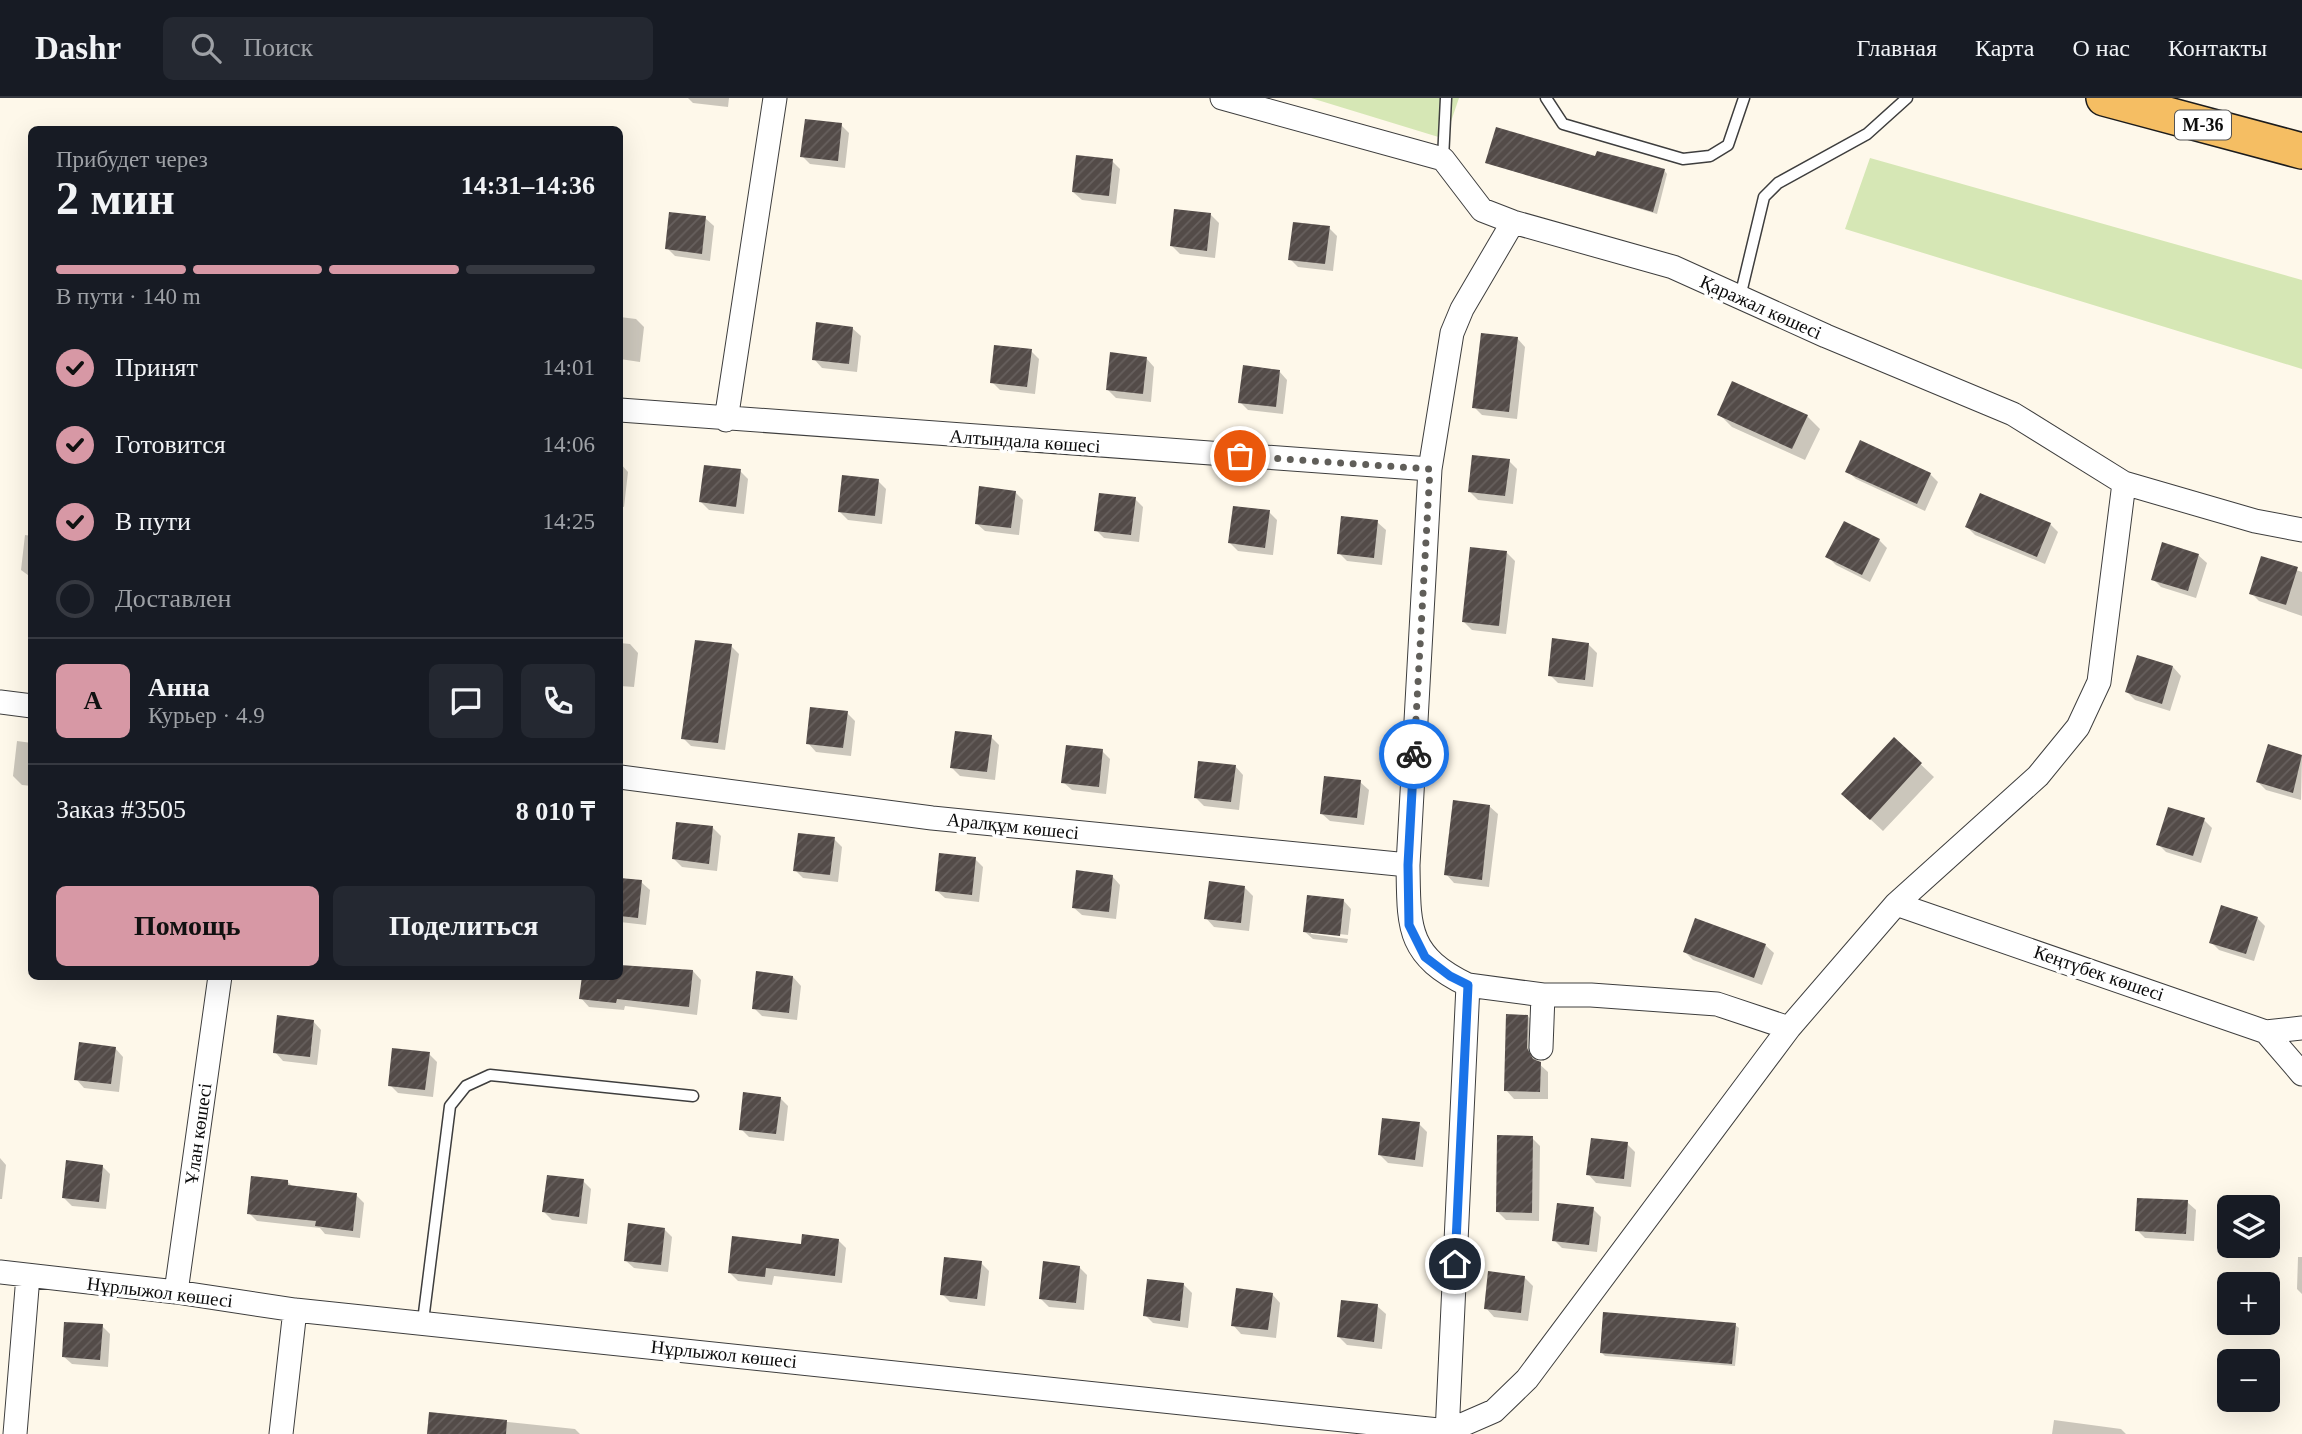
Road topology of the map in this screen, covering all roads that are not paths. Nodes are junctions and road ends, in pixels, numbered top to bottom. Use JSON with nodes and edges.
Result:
{"nodes":[{"id":1,"x":775,"y":98,"type":"edge"},
{"id":2,"x":1222,"y":98,"type":"edge"},
{"id":3,"x":1446,"y":98,"type":"edge"},
{"id":4,"x":1546,"y":98,"type":"edge"},
{"id":5,"x":1744,"y":98,"type":"edge"},
{"id":6,"x":1908,"y":98,"type":"edge"},
{"id":7,"x":2104,"y":98,"type":"edge"},
{"id":8,"x":2302,"y":151,"type":"edge"},
{"id":9,"x":1443,"y":159,"type":"junction"},
{"id":10,"x":1513,"y":222,"type":"junction"},
{"id":11,"x":1740,"y":298,"type":"junction"},
{"id":12,"x":623,"y":410,"type":"edge"},
{"id":13,"x":726,"y":420,"type":"junction"},
{"id":14,"x":1430,"y":469,"type":"junction"},
{"id":15,"x":2124,"y":483,"type":"junction"},
{"id":16,"x":2302,"y":530,"type":"edge"},
{"id":17,"x":0,"y":702,"type":"edge"},
{"id":18,"x":28,"y":706,"type":"edge"},
{"id":19,"x":623,"y":777,"type":"edge"},
{"id":20,"x":1408,"y":865,"type":"junction"},
{"id":21,"x":1896,"y":904,"type":"junction"},
{"id":22,"x":219,"y":980,"type":"edge"},
{"id":23,"x":1468,"y":985,"type":"junction"},
{"id":24,"x":1543,"y":995,"type":"junction"},
{"id":25,"x":1789,"y":1028,"type":"junction"},
{"id":26,"x":2302,"y":1028,"type":"edge"},
{"id":27,"x":2266,"y":1032,"type":"junction"},
{"id":28,"x":1541,"y":1048,"type":"dead end"},
{"id":29,"x":2302,"y":1074,"type":"edge"},
{"id":30,"x":693,"y":1096,"type":"dead end"},
{"id":31,"x":0,"y":1272,"type":"edge"},
{"id":32,"x":28,"y":1276,"type":"junction"},
{"id":33,"x":176,"y":1292,"type":"junction"},
{"id":34,"x":295,"y":1310,"type":"junction"},
{"id":35,"x":423,"y":1321,"type":"junction"},
{"id":36,"x":1493,"y":1422,"type":"edge"},
{"id":37,"x":1448,"y":1433,"type":"edge"},
{"id":38,"x":15,"y":1434,"type":"edge"},
{"id":39,"x":281,"y":1434,"type":"edge"}],
"edges":[{"from":1,"to":13,"type":"street"},
{"from":2,"to":9,"type":"street"},
{"from":3,"to":9,"type":"lane"},
{"from":4,"to":5,"type":"lane"},
{"from":6,"to":11,"type":"lane"},
{"from":7,"to":8,"type":"main road","number":"M-36"},
{"from":9,"to":10,"type":"street","name":"Қаражал көшесі"},
{"from":10,"to":11,"type":"street","name":"Қаражал көшесі"},
{"from":10,"to":14,"type":"street"},
{"from":11,"to":15,"type":"street","name":"Қаражал көшесі"},
{"from":12,"to":13,"type":"street","name":"Алтындала көшесі"},
{"from":13,"to":14,"type":"street","name":"Алтындала көшесі"},
{"from":14,"to":20,"type":"street"},
{"from":15,"to":16,"type":"street","name":"Қаражал көшесі"},
{"from":15,"to":21,"type":"street"},
{"from":17,"to":18,"type":"street"},
{"from":19,"to":20,"type":"street","name":"Аралқұм көшесі"},
{"from":20,"to":23,"type":"street"},
{"from":21,"to":25,"type":"street"},
{"from":21,"to":27,"type":"street","name":"Кеңтүбек көшесі"},
{"from":22,"to":33,"type":"street","name":"Ұлан көшесі"},
{"from":23,"to":24,"type":"street"},
{"from":23,"to":37,"type":"street"},
{"from":24,"to":25,"type":"street"},
{"from":24,"to":28,"type":"street"},
{"from":25,"to":36,"type":"street"},
{"from":26,"to":27,"type":"street","name":"Кеңтүбек көшесі"},
{"from":27,"to":29,"type":"street"},
{"from":30,"to":35,"type":"lane"},
{"from":31,"to":32,"type":"street","name":"Нұрлыжол көшесі"},
{"from":32,"to":33,"type":"street","name":"Нұрлыжол көшесі"},
{"from":32,"to":38,"type":"street"},
{"from":33,"to":34,"type":"street","name":"Нұрлыжол көшесі"},
{"from":34,"to":35,"type":"street","name":"Нұрлыжол көшесі"},
{"from":34,"to":39,"type":"street"},
{"from":35,"to":37,"type":"street","name":"Нұрлыжол көшесі"},
{"from":36,"to":37,"type":"street"}]}
